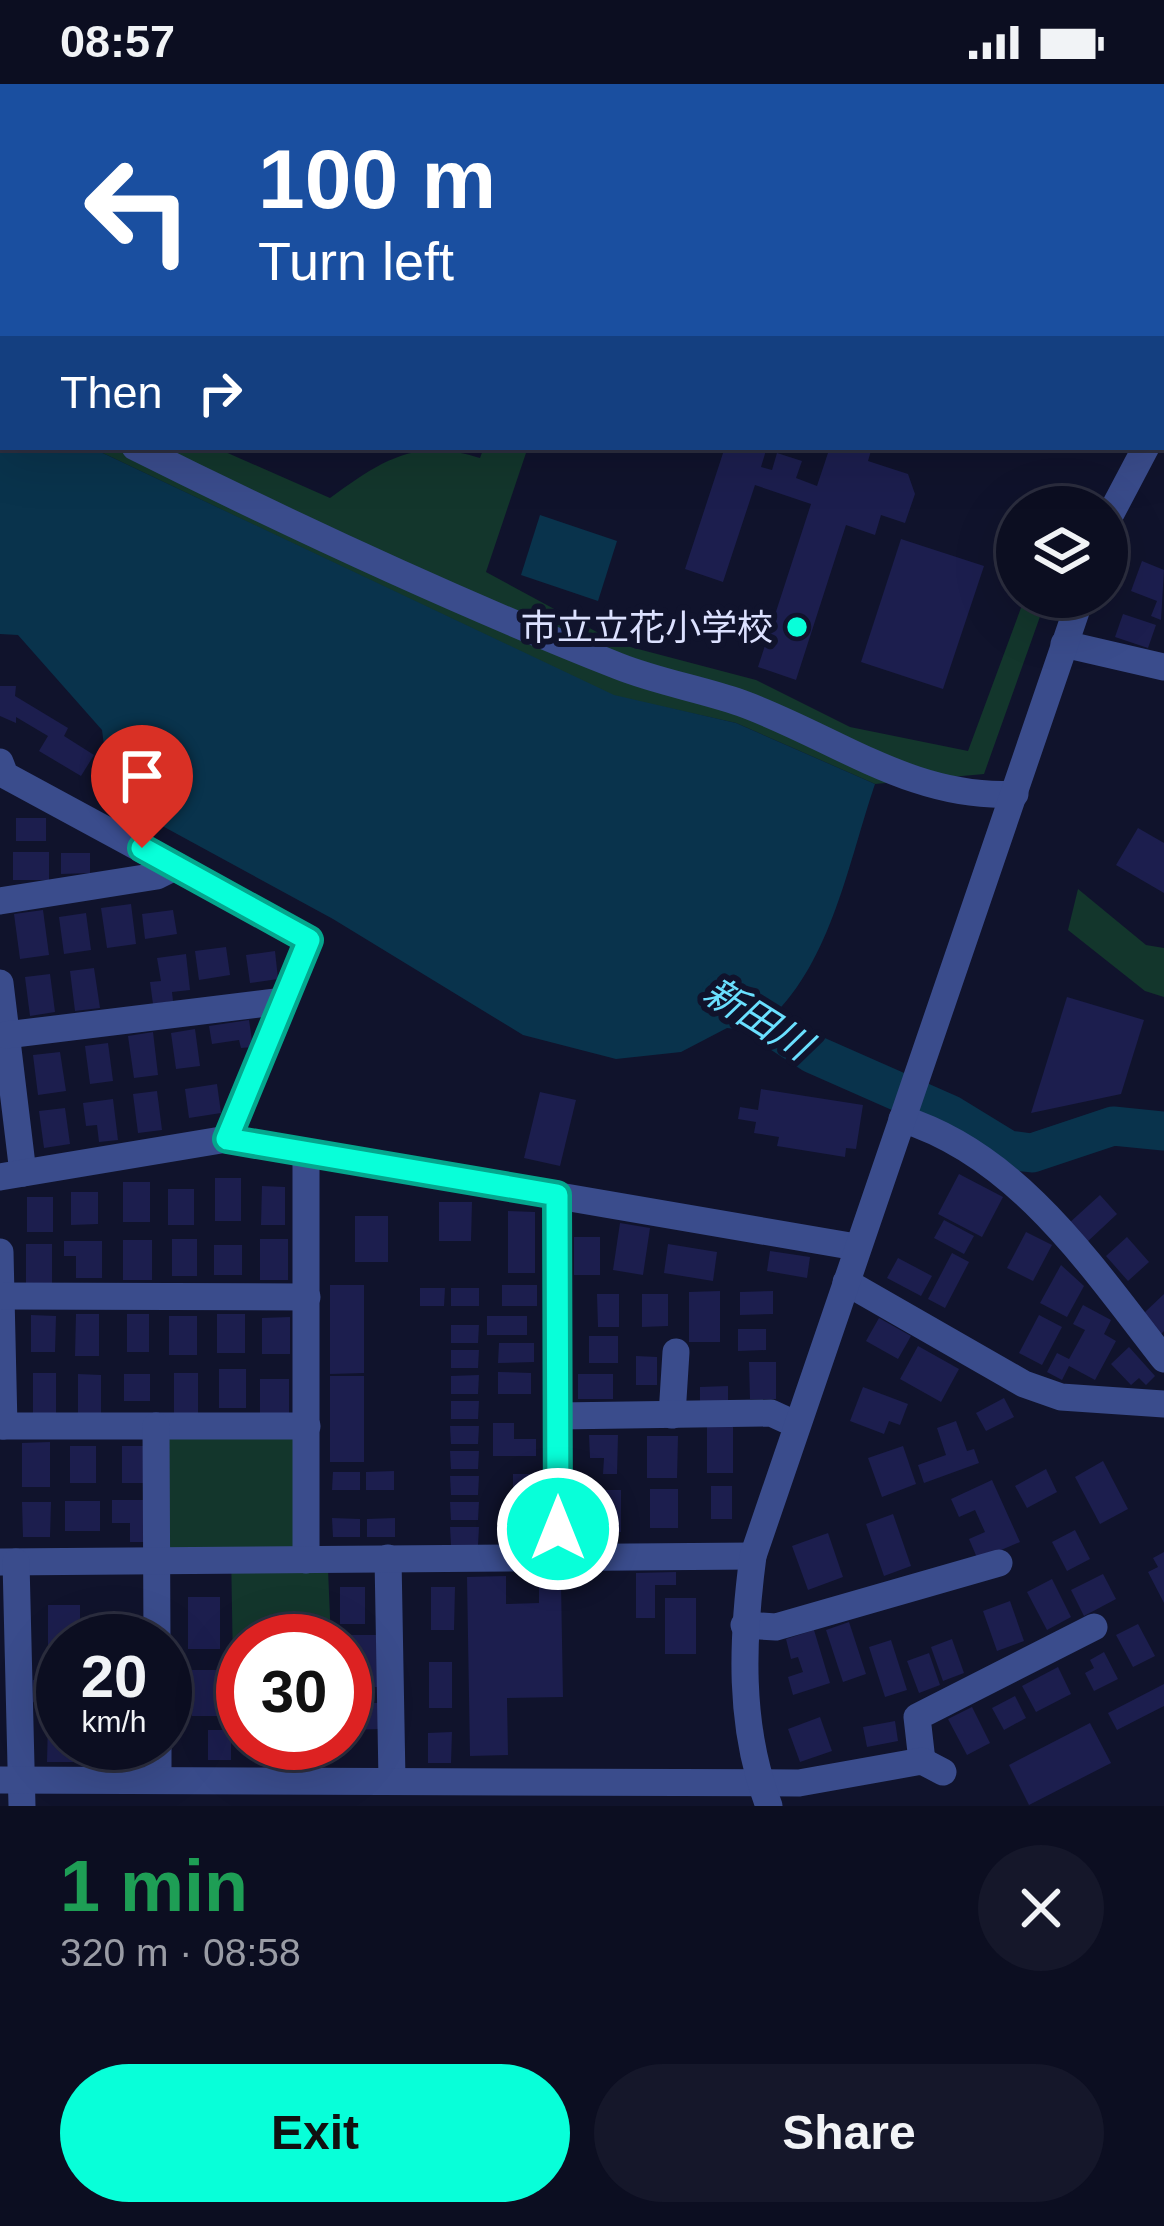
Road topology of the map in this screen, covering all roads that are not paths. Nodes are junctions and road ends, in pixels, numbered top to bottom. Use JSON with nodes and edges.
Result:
{"nodes":[{"id":1,"x":141,"y":450,"type":"edge"},
{"id":2,"x":1143,"y":450,"type":"edge"},
{"id":3,"x":1125,"y":486,"type":"edge"},
{"id":4,"x":1073,"y":618,"type":"edge"},
{"id":5,"x":1064,"y":644,"type":"junction"},
{"id":6,"x":1164,"y":667,"type":"edge"},
{"id":7,"x":2,"y":775,"type":"edge"},
{"id":8,"x":1015,"y":794,"type":"junction"},
{"id":9,"x":177,"y":866,"type":"junction"},
{"id":10,"x":0,"y":901,"type":"edge"},
{"id":11,"x":0,"y":983,"type":"edge"},
{"id":12,"x":284,"y":1001,"type":"junction"},
{"id":13,"x":6,"y":1035,"type":"junction"},
{"id":14,"x":902,"y":1119,"type":"junction"},
{"id":15,"x":227,"y":1139,"type":"junction"},
{"id":16,"x":306,"y":1152,"type":"junction"},
{"id":17,"x":12,"y":1175,"type":"edge"},
{"id":18,"x":557,"y":1195,"type":"junction"},
{"id":19,"x":856,"y":1246,"type":"junction"},
{"id":20,"x":0,"y":1252,"type":"edge"},
{"id":21,"x":846,"y":1282,"type":"junction"},
{"id":22,"x":1,"y":1296,"type":"edge"},
{"id":23,"x":307,"y":1298,"type":"junction"},
{"id":24,"x":676,"y":1352,"type":"dead end"},
{"id":25,"x":1164,"y":1359,"type":"edge"},
{"id":26,"x":1164,"y":1404,"type":"edge"},
{"id":27,"x":672,"y":1414,"type":"junction"},
{"id":28,"x":558,"y":1416,"type":"junction"},
{"id":29,"x":796,"y":1424,"type":"junction"},
{"id":30,"x":2,"y":1426,"type":"edge"},
{"id":31,"x":156,"y":1426,"type":"junction"},
{"id":32,"x":307,"y":1426,"type":"junction"},
{"id":33,"x":558,"y":1555,"type":"junction"},
{"id":34,"x":753,"y":1556,"type":"junction"},
{"id":35,"x":388,"y":1558,"type":"junction"},
{"id":36,"x":306,"y":1560,"type":"junction"},
{"id":37,"x":157,"y":1561,"type":"junction"},
{"id":38,"x":8,"y":1562,"type":"edge"},
{"id":39,"x":999,"y":1563,"type":"dead end"},
{"id":40,"x":157,"y":1614,"type":"edge"},
{"id":41,"x":744,"y":1625,"type":"junction"},
{"id":42,"x":1094,"y":1628,"type":"dead end"},
{"id":43,"x":158,"y":1770,"type":"edge"},
{"id":44,"x":158,"y":1779,"type":"junction"},
{"id":45,"x":392,"y":1780,"type":"junction"},
{"id":46,"x":14,"y":1789,"type":"edge"},
{"id":47,"x":765,"y":1795,"type":"edge"}],
"edges":[{"from":1,"to":8,"type":"street"},
{"from":2,"to":3,"type":"street"},
{"from":4,"to":5,"type":"street"},
{"from":5,"to":6,"type":"street"},
{"from":5,"to":8,"type":"street"},
{"from":7,"to":9,"type":"street"},
{"from":8,"to":14,"type":"street"},
{"from":9,"to":10,"type":"street"},
{"from":9,"to":12,"type":"street"},
{"from":11,"to":13,"type":"street"},
{"from":12,"to":13,"type":"street"},
{"from":12,"to":15,"type":"street"},
{"from":13,"to":17,"type":"street"},
{"from":14,"to":19,"type":"street"},
{"from":14,"to":25,"type":"street"},
{"from":15,"to":16,"type":"street"},
{"from":15,"to":17,"type":"street"},
{"from":16,"to":18,"type":"street"},
{"from":16,"to":23,"type":"street"},
{"from":18,"to":19,"type":"street"},
{"from":18,"to":28,"type":"street"},
{"from":19,"to":21,"type":"street"},
{"from":20,"to":22,"type":"street"},
{"from":21,"to":26,"type":"street"},
{"from":21,"to":29,"type":"street"},
{"from":22,"to":23,"type":"street"},
{"from":22,"to":30,"type":"street"},
{"from":23,"to":32,"type":"street"},
{"from":24,"to":27,"type":"street"},
{"from":27,"to":28,"type":"street"},
{"from":27,"to":29,"type":"street"},
{"from":28,"to":33,"type":"street"},
{"from":29,"to":34,"type":"street"},
{"from":30,"to":31,"type":"street"},
{"from":31,"to":32,"type":"street"},
{"from":31,"to":37,"type":"street"},
{"from":32,"to":36,"type":"street"},
{"from":33,"to":34,"type":"street"},
{"from":33,"to":35,"type":"street"},
{"from":34,"to":41,"type":"street"},
{"from":35,"to":36,"type":"street"},
{"from":35,"to":45,"type":"street"},
{"from":36,"to":37,"type":"street"},
{"from":37,"to":38,"type":"street"},
{"from":37,"to":40,"type":"street"},
{"from":38,"to":46,"type":"street"},
{"from":39,"to":41,"type":"street"},
{"from":41,"to":47,"type":"street"},
{"from":42,"to":47,"type":"street"},
{"from":43,"to":44,"type":"street"},
{"from":44,"to":45,"type":"street"},
{"from":44,"to":46,"type":"street"},
{"from":45,"to":47,"type":"street"}]}
